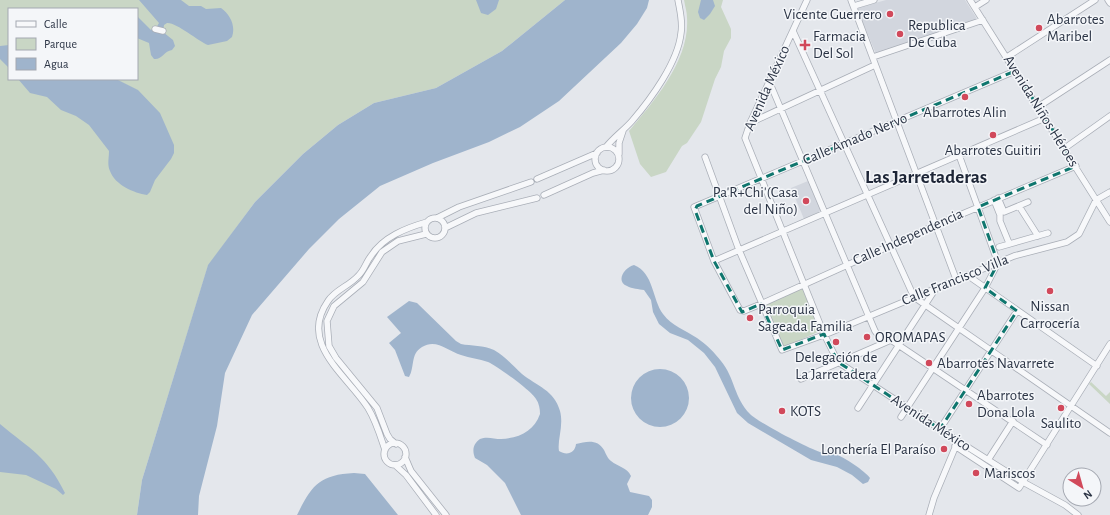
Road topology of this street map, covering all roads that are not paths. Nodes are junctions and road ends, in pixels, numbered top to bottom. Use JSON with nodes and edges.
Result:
{"nodes":[{"id":1,"x":678,"y":0,"type":"edge"},
{"id":2,"x":807,"y":0,"type":"edge"},
{"id":3,"x":874,"y":0,"type":"edge"},
{"id":4,"x":970,"y":0,"type":"edge"},
{"id":5,"x":986,"y":0,"type":"edge"},
{"id":6,"x":1096,"y":0,"type":"edge"},
{"id":7,"x":1108,"y":0,"type":"edge"},
{"id":8,"x":853,"y":3,"type":"edge"},
{"id":9,"x":1110,"y":3,"type":"edge"},
{"id":10,"x":975,"y":7,"type":"junction"},
{"id":11,"x":983,"y":20,"type":"junction"},
{"id":12,"x":155,"y":29,"type":"dead end"},
{"id":13,"x":793,"y":30,"type":"junction"},
{"id":14,"x":163,"y":31,"type":"dead end"},
{"id":15,"x":873,"y":57,"type":"junction"},
{"id":16,"x":1006,"y":57,"type":"junction"},
{"id":17,"x":1110,"y":60,"type":"edge"},
{"id":18,"x":876,"y":65,"type":"junction"},
{"id":19,"x":1015,"y":71,"type":"junction"},
{"id":20,"x":769,"y":81,"type":"junction"},
{"id":21,"x":819,"y":90,"type":"junction"},
{"id":22,"x":781,"y":107,"type":"junction"},
{"id":23,"x":1038,"y":107,"type":"junction"},
{"id":24,"x":1110,"y":116,"type":"edge"},
{"id":25,"x":1046,"y":118,"type":"junction"},
{"id":26,"x":897,"y":121,"type":"junction"},
{"id":27,"x":750,"y":123,"type":"junction"},
{"id":28,"x":623,"y":131,"type":"junction"},
{"id":29,"x":844,"y":143,"type":"junction"},
{"id":30,"x":606,"y":146,"type":"junction"},
{"id":31,"x":1065,"y":148,"type":"junction"},
{"id":32,"x":597,"y":153,"type":"junction"},
{"id":33,"x":619,"y":154,"type":"junction"},
{"id":34,"x":959,"y":155,"type":"junction"},
{"id":35,"x":705,"y":157,"type":"dead end"},
{"id":36,"x":803,"y":162,"type":"junction"},
{"id":37,"x":1076,"y":166,"type":"junction"},
{"id":38,"x":604,"y":170,"type":"junction"},
{"id":39,"x":916,"y":173,"type":"junction"},
{"id":40,"x":538,"y":179,"type":"dead end"},
{"id":41,"x":761,"y":180,"type":"junction"},
{"id":42,"x":531,"y":182,"type":"dead end"},
{"id":43,"x":1110,"y":192,"type":"edge"},
{"id":44,"x":866,"y":194,"type":"junction"},
{"id":45,"x":544,"y":195,"type":"dead end"},
{"id":46,"x":720,"y":196,"type":"junction"},
{"id":47,"x":537,"y":198,"type":"dead end"},
{"id":48,"x":996,"y":199,"type":"junction"},
{"id":49,"x":1096,"y":200,"type":"junction"},
{"id":50,"x":1028,"y":202,"type":"dead end"},
{"id":51,"x":1019,"y":206,"type":"junction"},
{"id":52,"x":978,"y":207,"type":"junction"},
{"id":53,"x":825,"y":214,"type":"junction"},
{"id":54,"x":437,"y":218,"type":"junction"},
{"id":55,"x":427,"y":222,"type":"junction"},
{"id":56,"x":1110,"y":222,"type":"edge"},
{"id":57,"x":936,"y":225,"type":"junction"},
{"id":58,"x":445,"y":228,"type":"junction"},
{"id":59,"x":783,"y":231,"type":"junction"},
{"id":60,"x":1048,"y":233,"type":"dead end"},
{"id":61,"x":426,"y":234,"type":"junction"},
{"id":62,"x":1038,"y":236,"type":"junction"},
{"id":63,"x":1009,"y":243,"type":"junction"},
{"id":64,"x":890,"y":245,"type":"junction"},
{"id":65,"x":999,"y":247,"type":"dead end"},
{"id":66,"x":739,"y":250,"type":"junction"},
{"id":67,"x":714,"y":260,"type":"junction"},
{"id":68,"x":998,"y":263,"type":"junction"},
{"id":69,"x":847,"y":265,"type":"junction"},
{"id":70,"x":968,"y":275,"type":"junction"},
{"id":71,"x":956,"y":280,"type":"junction"},
{"id":72,"x":804,"y":284,"type":"junction"},
{"id":73,"x":936,"y":288,"type":"junction"},
{"id":74,"x":985,"y":288,"type":"junction"},
{"id":75,"x":914,"y":297,"type":"junction"},
{"id":76,"x":761,"y":304,"type":"junction"},
{"id":77,"x":926,"y":306,"type":"junction"},
{"id":78,"x":1017,"y":311,"type":"junction"},
{"id":79,"x":869,"y":317,"type":"junction"},
{"id":80,"x":958,"y":329,"type":"junction"},
{"id":81,"x":824,"y":334,"type":"junction"},
{"id":82,"x":884,"y":342,"type":"junction"},
{"id":83,"x":1110,"y":344,"type":"edge"},
{"id":84,"x":900,"y":346,"type":"junction"},
{"id":85,"x":991,"y":351,"type":"junction"},
{"id":86,"x":838,"y":362,"type":"junction"},
{"id":87,"x":1097,"y":366,"type":"junction"},
{"id":88,"x":933,"y":368,"type":"junction"},
{"id":89,"x":801,"y":378,"type":"dead end"},
{"id":90,"x":873,"y":385,"type":"junction"},
{"id":91,"x":966,"y":390,"type":"junction"},
{"id":92,"x":1071,"y":406,"type":"junction"},
{"id":93,"x":858,"y":408,"type":"dead end"},
{"id":94,"x":908,"y":408,"type":"junction"},
{"id":95,"x":902,"y":417,"type":"dead end"},
{"id":96,"x":1012,"y":422,"type":"junction"},
{"id":97,"x":940,"y":429,"type":"junction"},
{"id":98,"x":1110,"y":433,"type":"edge"},
{"id":99,"x":396,"y":444,"type":"junction"},
{"id":100,"x":957,"y":444,"type":"junction"},
{"id":101,"x":1047,"y":445,"type":"junction"},
{"id":102,"x":385,"y":450,"type":"junction"},
{"id":103,"x":405,"y":457,"type":"junction"},
{"id":104,"x":988,"y":460,"type":"junction"},
{"id":105,"x":395,"y":465,"type":"junction"},
{"id":106,"x":1023,"y":482,"type":"junction"},
{"id":107,"x":436,"y":515,"type":"edge"},
{"id":108,"x":446,"y":515,"type":"edge"},
{"id":109,"x":929,"y":515,"type":"edge"},
{"id":110,"x":1078,"y":515,"type":"edge"}],
"edges":[{"from":1,"to":28,"type":"street"},
{"from":2,"to":13,"type":"street","name":"Avenida México"},
{"from":3,"to":8,"type":"street"},
{"from":4,"to":10,"type":"street","name":"Avenida Niños Héroes"},
{"from":5,"to":10,"type":"street"},
{"from":6,"to":16,"type":"street"},
{"from":7,"to":9,"type":"street"},
{"from":8,"to":15,"type":"street"},
{"from":10,"to":11,"type":"street","name":"Avenida Niños Héroes"},
{"from":11,"to":15,"type":"street"},
{"from":11,"to":16,"type":"street","name":"Avenida Niños Héroes"},
{"from":12,"to":14,"type":"street"},
{"from":13,"to":20,"type":"street","name":"Avenida México"},
{"from":13,"to":21,"type":"street"},
{"from":15,"to":18,"type":"street"},
{"from":16,"to":19,"type":"street","name":"Avenida Niños Héroes"},
{"from":17,"to":23,"type":"street"},
{"from":18,"to":21,"type":"street"},
{"from":18,"to":26,"type":"street"},
{"from":19,"to":23,"type":"street","name":"Avenida Niños Héroes"},
{"from":19,"to":26,"type":"street","name":"Calle Amado Nervo"},
{"from":20,"to":22,"type":"street"},
{"from":20,"to":27,"type":"street","name":"Avenida México"},
{"from":21,"to":22,"type":"street"},
{"from":21,"to":29,"type":"street"},
{"from":22,"to":27,"type":"street"},
{"from":22,"to":36,"type":"street"},
{"from":23,"to":25,"type":"street","name":"Avenida Niños Héroes"},
{"from":24,"to":31,"type":"street"},
{"from":25,"to":31,"type":"street","name":"Avenida Niños Héroes"},
{"from":25,"to":34,"type":"street"},
{"from":26,"to":29,"type":"street","name":"Calle Amado Nervo"},
{"from":26,"to":39,"type":"street"},
{"from":27,"to":41,"type":"street","name":"Avenida México"},
{"from":28,"to":30,"type":"street"},
{"from":28,"to":33,"type":"street"},
{"from":29,"to":36,"type":"street","name":"Calle Amado Nervo"},
{"from":29,"to":44,"type":"street"},
{"from":30,"to":32,"type":"street"},
{"from":30,"to":33,"type":"street"},
{"from":31,"to":37,"type":"street","name":"Avenida Niños Héroes"},
{"from":32,"to":38,"type":"street"},
{"from":32,"to":40,"type":"street"},
{"from":33,"to":38,"type":"street"},
{"from":34,"to":39,"type":"street"},
{"from":34,"to":52,"type":"street"},
{"from":35,"to":46,"type":"street"},
{"from":36,"to":41,"type":"street","name":"Calle Amado Nervo"},
{"from":36,"to":53,"type":"street"},
{"from":37,"to":48,"type":"street","name":"Calle Independencia"},
{"from":37,"to":49,"type":"street","name":"Avenida Niños Héroes"},
{"from":38,"to":45,"type":"street"},
{"from":39,"to":44,"type":"street"},
{"from":39,"to":57,"type":"street"},
{"from":41,"to":46,"type":"street","name":"Calle Amado Nervo"},
{"from":41,"to":59,"type":"street","name":"Avenida México"},
{"from":42,"to":54,"type":"street"},
{"from":43,"to":49,"type":"street"},
{"from":44,"to":53,"type":"street"},
{"from":44,"to":64,"type":"street"},
{"from":46,"to":66,"type":"street"},
{"from":46,"to":67,"type":"street","name":"Calle Amado Nervo"},
{"from":47,"to":58,"type":"street"},
{"from":48,"to":51,"type":"street"},
{"from":48,"to":52,"type":"street","name":"Calle Independencia"},
{"from":48,"to":63,"type":"street"},
{"from":49,"to":56,"type":"street","name":"Avenida Niños Héroes"},
{"from":49,"to":68,"type":"street","name":"Calle Francisco Villa"},
{"from":50,"to":51,"type":"street"},
{"from":51,"to":62,"type":"street"},
{"from":52,"to":57,"type":"street","name":"Calle Independencia"},
{"from":52,"to":68,"type":"street"},
{"from":53,"to":59,"type":"street"},
{"from":53,"to":69,"type":"street"},
{"from":54,"to":55,"type":"street"},
{"from":54,"to":58,"type":"street"},
{"from":55,"to":61,"type":"street"},
{"from":55,"to":102,"type":"street"},
{"from":57,"to":64,"type":"street","name":"Calle Independencia"},
{"from":57,"to":71,"type":"street"},
{"from":58,"to":61,"type":"street"},
{"from":59,"to":66,"type":"street"},
{"from":59,"to":72,"type":"street","name":"Avenida México"},
{"from":60,"to":62,"type":"street"},
{"from":61,"to":99,"type":"street"},
{"from":62,"to":63,"type":"street"},
{"from":63,"to":65,"type":"street"},
{"from":64,"to":69,"type":"street","name":"Calle Independencia"},
{"from":64,"to":75,"type":"street"},
{"from":66,"to":67,"type":"street"},
{"from":66,"to":76,"type":"street"},
{"from":67,"to":76,"type":"street","name":"Calle Independencia"},
{"from":68,"to":70,"type":"street","name":"Calle Francisco Villa"},
{"from":68,"to":74,"type":"street"},
{"from":69,"to":72,"type":"street","name":"Calle Independencia"},
{"from":69,"to":79,"type":"street"},
{"from":70,"to":71,"type":"street","name":"Calle Francisco Villa"},
{"from":70,"to":74,"type":"street"},
{"from":71,"to":73,"type":"street","name":"Calle Francisco Villa"},
{"from":72,"to":76,"type":"street","name":"Calle Independencia"},
{"from":72,"to":81,"type":"street","name":"Avenida México"},
{"from":73,"to":75,"type":"street","name":"Calle Francisco Villa"},
{"from":73,"to":77,"type":"street"},
{"from":74,"to":78,"type":"street"},
{"from":74,"to":80,"type":"street"},
{"from":75,"to":77,"type":"street"},
{"from":75,"to":79,"type":"street","name":"Calle Francisco Villa"},
{"from":76,"to":81,"type":"street","name":"Calle Francisco Villa"},
{"from":77,"to":80,"type":"street"},
{"from":77,"to":84,"type":"street"},
{"from":78,"to":85,"type":"street"},
{"from":78,"to":87,"type":"street"},
{"from":79,"to":81,"type":"street","name":"Calle Francisco Villa"},
{"from":79,"to":82,"type":"street"},
{"from":80,"to":85,"type":"street"},
{"from":80,"to":88,"type":"street"},
{"from":81,"to":86,"type":"street","name":"Avenida México"},
{"from":82,"to":84,"type":"street"},
{"from":82,"to":86,"type":"street"},
{"from":83,"to":87,"type":"street"},
{"from":84,"to":88,"type":"street"},
{"from":84,"to":90,"type":"street"},
{"from":85,"to":91,"type":"street"},
{"from":85,"to":92,"type":"street"},
{"from":86,"to":89,"type":"street"},
{"from":86,"to":90,"type":"street","name":"Avenida México"},
{"from":87,"to":92,"type":"street"},
{"from":88,"to":91,"type":"street"},
{"from":88,"to":94,"type":"street"},
{"from":90,"to":93,"type":"street"},
{"from":90,"to":94,"type":"street","name":"Avenida México"},
{"from":91,"to":96,"type":"street"},
{"from":91,"to":97,"type":"street"},
{"from":92,"to":98,"type":"street"},
{"from":92,"to":101,"type":"street"},
{"from":94,"to":95,"type":"street"},
{"from":94,"to":97,"type":"street","name":"Avenida México"},
{"from":96,"to":101,"type":"street"},
{"from":96,"to":104,"type":"street"},
{"from":97,"to":100,"type":"street","name":"Avenida México"},
{"from":99,"to":102,"type":"street"},
{"from":99,"to":103,"type":"street"},
{"from":100,"to":104,"type":"street","name":"Avenida México"},
{"from":100,"to":106,"type":"street","name":"Avenida México"},
{"from":100,"to":109,"type":"street"},
{"from":101,"to":106,"type":"street"},
{"from":102,"to":105,"type":"street"},
{"from":103,"to":105,"type":"street"},
{"from":103,"to":108,"type":"street"},
{"from":104,"to":106,"type":"street","name":"Avenida México"},
{"from":105,"to":107,"type":"street"},
{"from":106,"to":110,"type":"street"}]}
